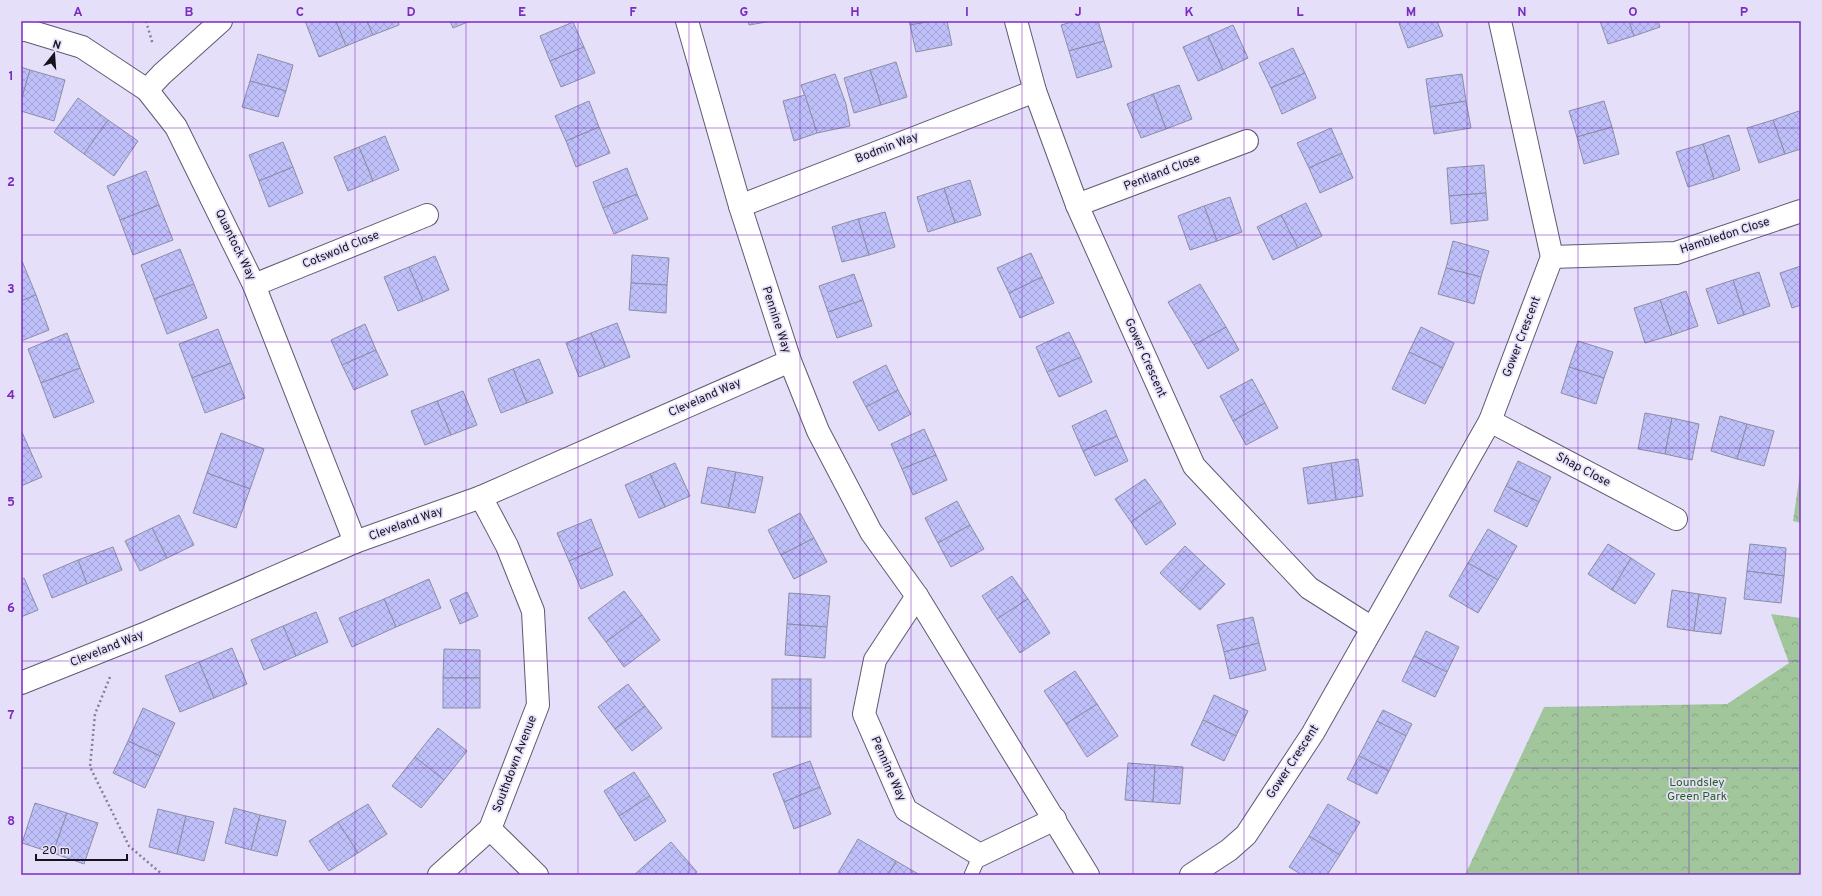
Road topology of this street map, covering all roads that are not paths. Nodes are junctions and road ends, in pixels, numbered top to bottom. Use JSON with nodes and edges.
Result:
{"nodes":[{"id":1,"x":221,"y":21,"type":"edge"},
{"id":2,"x":687,"y":21,"type":"edge"},
{"id":3,"x":1016,"y":21,"type":"edge"},
{"id":4,"x":1500,"y":21,"type":"edge"},
{"id":5,"x":21,"y":30,"type":"edge"},
{"id":6,"x":147,"y":90,"type":"junction"},
{"id":7,"x":1035,"y":91,"type":"junction"},
{"id":8,"x":1247,"y":141,"type":"dead end"},
{"id":9,"x":1077,"y":205,"type":"junction"},
{"id":10,"x":740,"y":206,"type":"junction"},
{"id":11,"x":1801,"y":211,"type":"edge"},
{"id":12,"x":427,"y":215,"type":"dead end"},
{"id":13,"x":1552,"y":257,"type":"junction"},
{"id":14,"x":254,"y":285,"type":"junction"},
{"id":15,"x":790,"y":361,"type":"junction"},
{"id":16,"x":1490,"y":421,"type":"junction"},
{"id":17,"x":481,"y":497,"type":"junction"},
{"id":18,"x":1676,"y":519,"type":"dead end"},
{"id":19,"x":355,"y":542,"type":"junction"},
{"id":20,"x":917,"y":596,"type":"junction"},
{"id":21,"x":1372,"y":628,"type":"junction"},
{"id":22,"x":21,"y":683,"type":"edge"},
{"id":23,"x":1055,"y":819,"type":"junction"},
{"id":24,"x":490,"y":829,"type":"junction"},
{"id":25,"x":980,"y":855,"type":"junction"},
{"id":26,"x":439,"y":875,"type":"edge"},
{"id":27,"x":537,"y":875,"type":"edge"},
{"id":28,"x":972,"y":875,"type":"edge"},
{"id":29,"x":1088,"y":875,"type":"edge"},
{"id":30,"x":1191,"y":875,"type":"edge"}],
"edges":[{"from":1,"to":6,"type":"street"},
{"from":2,"to":10,"type":"street","name":"Pennine Way"},
{"from":3,"to":7,"type":"street","name":"Gower Crescent"},
{"from":4,"to":13,"type":"street"},
{"from":5,"to":6,"type":"street","name":"Quantock Way"},
{"from":6,"to":14,"type":"street","name":"Quantock Way"},
{"from":7,"to":9,"type":"street","name":"Gower Crescent"},
{"from":7,"to":10,"type":"street","name":"Bodmin Way"},
{"from":8,"to":9,"type":"street","name":"Pentland Close"},
{"from":9,"to":21,"type":"street","name":"Gower Crescent"},
{"from":10,"to":15,"type":"street","name":"Pennine Way"},
{"from":11,"to":13,"type":"street","name":"Hambledon Close"},
{"from":12,"to":14,"type":"street","name":"Cotswold Close"},
{"from":13,"to":16,"type":"street","name":"Gower Crescent"},
{"from":14,"to":19,"type":"street","name":"Quantock Way"},
{"from":15,"to":17,"type":"street","name":"Cleveland Way"},
{"from":15,"to":20,"type":"street","name":"Pennine Way"},
{"from":16,"to":18,"type":"street","name":"Shap Close"},
{"from":16,"to":21,"type":"street","name":"Gower Crescent"},
{"from":17,"to":19,"type":"street","name":"Cleveland Way"},
{"from":17,"to":24,"type":"street","name":"Southdown Avenue"},
{"from":19,"to":22,"type":"street","name":"Cleveland Way"},
{"from":20,"to":23,"type":"street","name":"Pennine Way"},
{"from":20,"to":25,"type":"street","name":"Pennine Way"},
{"from":21,"to":30,"type":"street","name":"Gower Crescent"},
{"from":23,"to":25,"type":"street"},
{"from":23,"to":29,"type":"street","name":"Pennine Way"},
{"from":24,"to":26,"type":"street","name":"Southdown Avenue"},
{"from":24,"to":27,"type":"street"},
{"from":25,"to":28,"type":"lane"}]}
